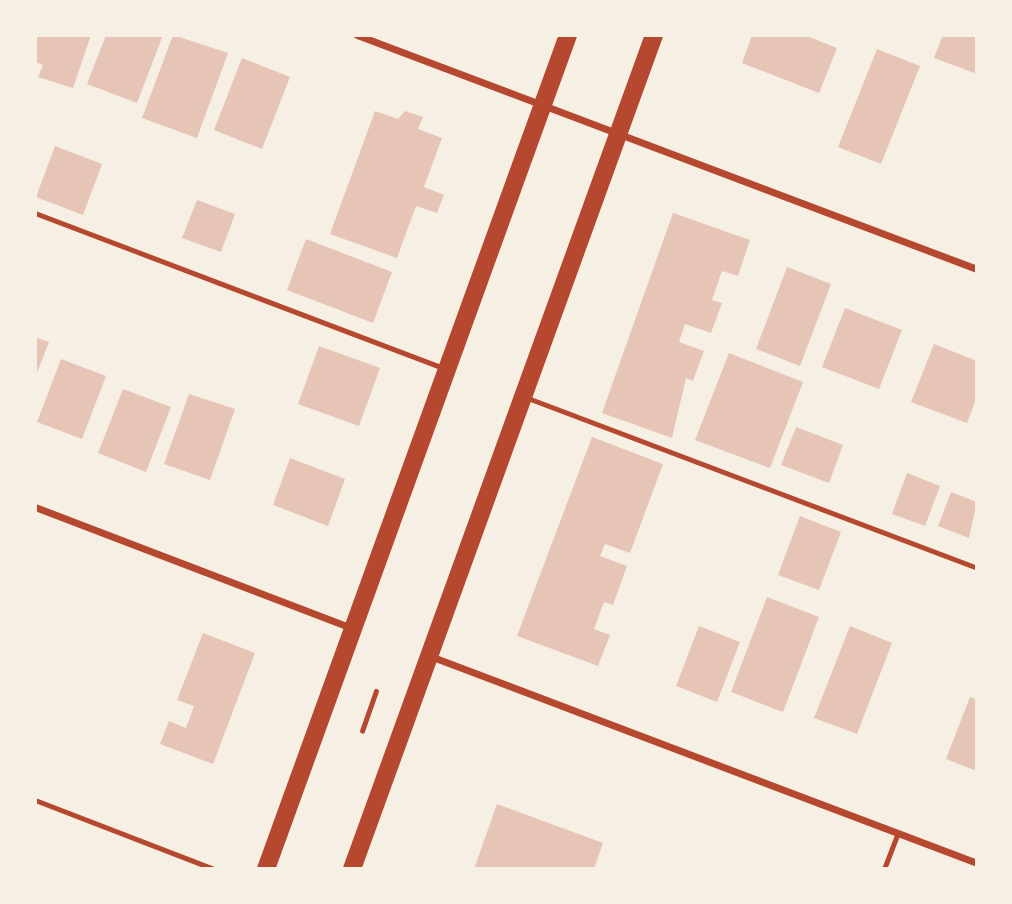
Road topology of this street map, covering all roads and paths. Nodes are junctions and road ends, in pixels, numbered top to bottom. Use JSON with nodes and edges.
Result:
{"nodes":[{"id":1,"x":357,"y":35,"type":"edge"},
{"id":2,"x":568,"y":35,"type":"edge"},
{"id":3,"x":654,"y":35,"type":"edge"},
{"id":4,"x":542,"y":106,"type":"junction"},
{"id":5,"x":619,"y":136,"type":"junction"},
{"id":6,"x":35,"y":213,"type":"edge"},
{"id":7,"x":977,"y":269,"type":"edge"},
{"id":8,"x":447,"y":369,"type":"junction"},
{"id":9,"x":524,"y":397,"type":"junction"},
{"id":10,"x":35,"y":507,"type":"edge"},
{"id":11,"x":977,"y":568,"type":"edge"},
{"id":12,"x":353,"y":629,"type":"junction"},
{"id":13,"x":429,"y":656,"type":"junction"},
{"id":14,"x":376,"y":691,"type":"dead end"},
{"id":15,"x":362,"y":731,"type":"dead end"},
{"id":16,"x":35,"y":800,"type":"edge"},
{"id":17,"x":898,"y":833,"type":"junction"},
{"id":18,"x":977,"y":863,"type":"edge"},
{"id":19,"x":214,"y":869,"type":"edge"},
{"id":20,"x":267,"y":869,"type":"edge"},
{"id":21,"x":352,"y":869,"type":"edge"},
{"id":22,"x":884,"y":869,"type":"edge"}],
"edges":[{"from":1,"to":4,"type":"street"},
{"from":2,"to":4,"type":"main road"},
{"from":3,"to":5,"type":"main road"},
{"from":4,"to":5,"type":"street"},
{"from":4,"to":8,"type":"main road"},
{"from":5,"to":7,"type":"street"},
{"from":5,"to":9,"type":"main road"},
{"from":6,"to":8,"type":"lane"},
{"from":8,"to":12,"type":"main road"},
{"from":9,"to":11,"type":"lane"},
{"from":9,"to":13,"type":"main road"},
{"from":10,"to":12,"type":"street"},
{"from":12,"to":20,"type":"main road"},
{"from":13,"to":17,"type":"street"},
{"from":13,"to":21,"type":"main road"},
{"from":14,"to":15,"type":"path"},
{"from":16,"to":19,"type":"lane"},
{"from":17,"to":18,"type":"street"},
{"from":17,"to":22,"type":"lane"}]}
